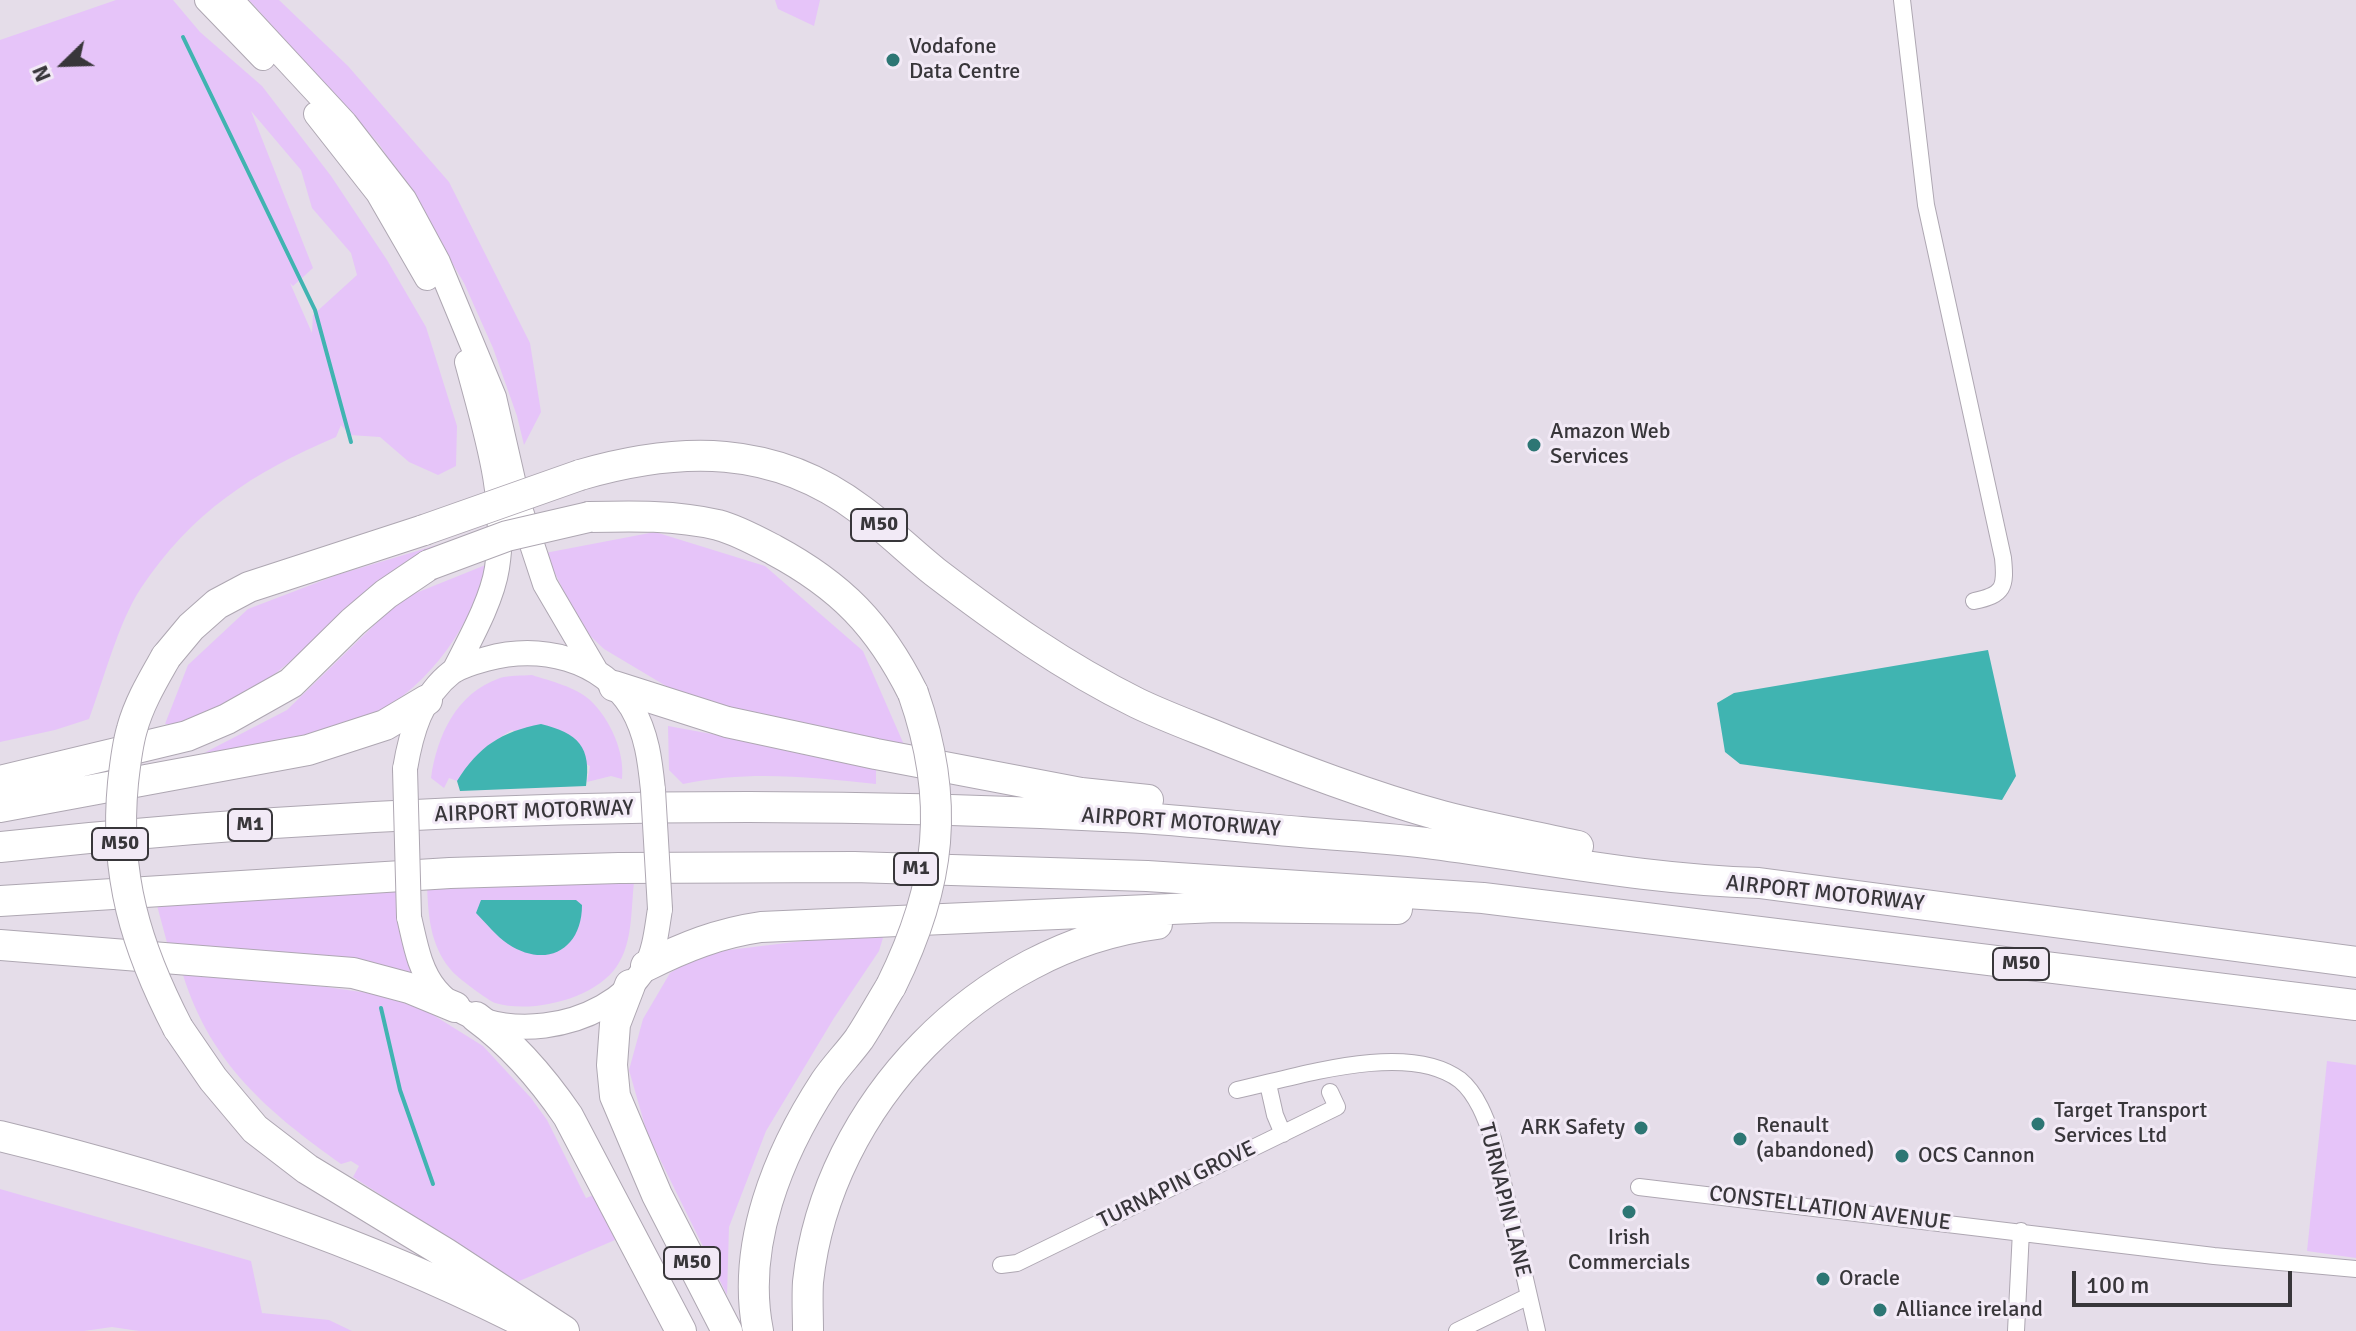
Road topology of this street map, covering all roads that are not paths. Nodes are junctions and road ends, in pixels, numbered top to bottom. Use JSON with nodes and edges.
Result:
{"nodes":[{"id":1,"x":207,"y":0,"type":"edge"},
{"id":2,"x":231,"y":0,"type":"edge"},
{"id":3,"x":1902,"y":0,"type":"edge"},
{"id":4,"x":1974,"y":601,"type":"dead end"},
{"id":5,"x":454,"y":671,"type":"junction"},
{"id":6,"x":605,"y":679,"type":"junction"},
{"id":7,"x":427,"y":700,"type":"junction"},
{"id":8,"x":0,"y":781,"type":"edge"},
{"id":9,"x":0,"y":807,"type":"edge"},
{"id":10,"x":1427,"y":843,"type":"junction"},
{"id":11,"x":0,"y":847,"type":"edge"},
{"id":12,"x":1759,"y":883,"type":"junction"},
{"id":13,"x":0,"y":901,"type":"edge"},
{"id":14,"x":1275,"y":909,"type":"junction"},
{"id":15,"x":1687,"y":922,"type":"junction"},
{"id":16,"x":0,"y":945,"type":"edge"},
{"id":17,"x":2356,"y":962,"type":"edge"},
{"id":18,"x":638,"y":976,"type":"junction"},
{"id":19,"x":2356,"y":1005,"type":"edge"},
{"id":20,"x":466,"y":1012,"type":"junction"},
{"id":21,"x":1268,"y":1084,"type":"junction"},
{"id":22,"x":1237,"y":1090,"type":"dead end"},
{"id":23,"x":1330,"y":1092,"type":"dead end"},
{"id":24,"x":1283,"y":1134,"type":"junction"},
{"id":25,"x":0,"y":1136,"type":"edge"},
{"id":26,"x":1639,"y":1187,"type":"dead end"},
{"id":27,"x":2021,"y":1231,"type":"junction"},
{"id":28,"x":1001,"y":1265,"type":"dead end"},
{"id":29,"x":2356,"y":1269,"type":"edge"},
{"id":30,"x":1527,"y":1297,"type":"junction"},
{"id":31,"x":536,"y":1331,"type":"edge"},
{"id":32,"x":564,"y":1331,"type":"edge"},
{"id":33,"x":681,"y":1331,"type":"edge"},
{"id":34,"x":727,"y":1331,"type":"edge"},
{"id":35,"x":758,"y":1331,"type":"edge"},
{"id":36,"x":808,"y":1331,"type":"edge"},
{"id":37,"x":1457,"y":1331,"type":"edge"},
{"id":38,"x":1537,"y":1331,"type":"edge"},
{"id":39,"x":2016,"y":1331,"type":"edge"}],
"edges":[{"from":1,"to":5,"type":"main road"},
{"from":2,"to":6,"type":"main road"},
{"from":3,"to":4,"type":"street"},
{"from":5,"to":6,"type":"main road"},
{"from":5,"to":7,"type":"main road"},
{"from":6,"to":10,"type":"highway"},
{"from":6,"to":18,"type":"main road","bridge":true},
{"from":7,"to":9,"type":"highway"},
{"from":7,"to":20,"type":"main road","bridge":true},
{"from":8,"to":35,"type":"highway","bridge":true},
{"from":10,"to":11,"type":"highway","name":"AIRPORT MOTORWAY","number":"M1"},
{"from":10,"to":12,"type":"highway","name":"AIRPORT MOTORWAY","number":"M1"},
{"from":12,"to":17,"type":"highway","name":"AIRPORT MOTORWAY","number":"M50"},
{"from":12,"to":32,"type":"highway","number":"M50","bridge":true},
{"from":13,"to":15,"type":"highway","name":"AIRPORT MOTORWAY","number":"M1"},
{"from":14,"to":15,"type":"highway","number":"M50"},
{"from":14,"to":18,"type":"highway"},
{"from":14,"to":36,"type":"highway","number":"M50"},
{"from":15,"to":19,"type":"highway","name":"AIRPORT MOTORWAY","number":"M50"},
{"from":16,"to":20,"type":"highway"},
{"from":18,"to":20,"type":"main road"},
{"from":18,"to":34,"type":"highway","number":"M50"},
{"from":20,"to":33,"type":"highway","number":"M50"},
{"from":21,"to":22,"type":"street","name":"TURNAPIN LANE"},
{"from":21,"to":24,"type":"street"},
{"from":21,"to":30,"type":"street","name":"TURNAPIN LANE"},
{"from":23,"to":24,"type":"street","name":"TURNAPIN GROVE"},
{"from":24,"to":28,"type":"street","name":"TURNAPIN GROVE"},
{"from":25,"to":31,"type":"highway"},
{"from":26,"to":27,"type":"street","name":"CONSTELLATION AVENUE"},
{"from":27,"to":29,"type":"street","name":"CONSTELLATION AVENUE"},
{"from":27,"to":39,"type":"street"},
{"from":30,"to":37,"type":"street"},
{"from":30,"to":38,"type":"street","name":"TURNAPIN LANE"}]}
